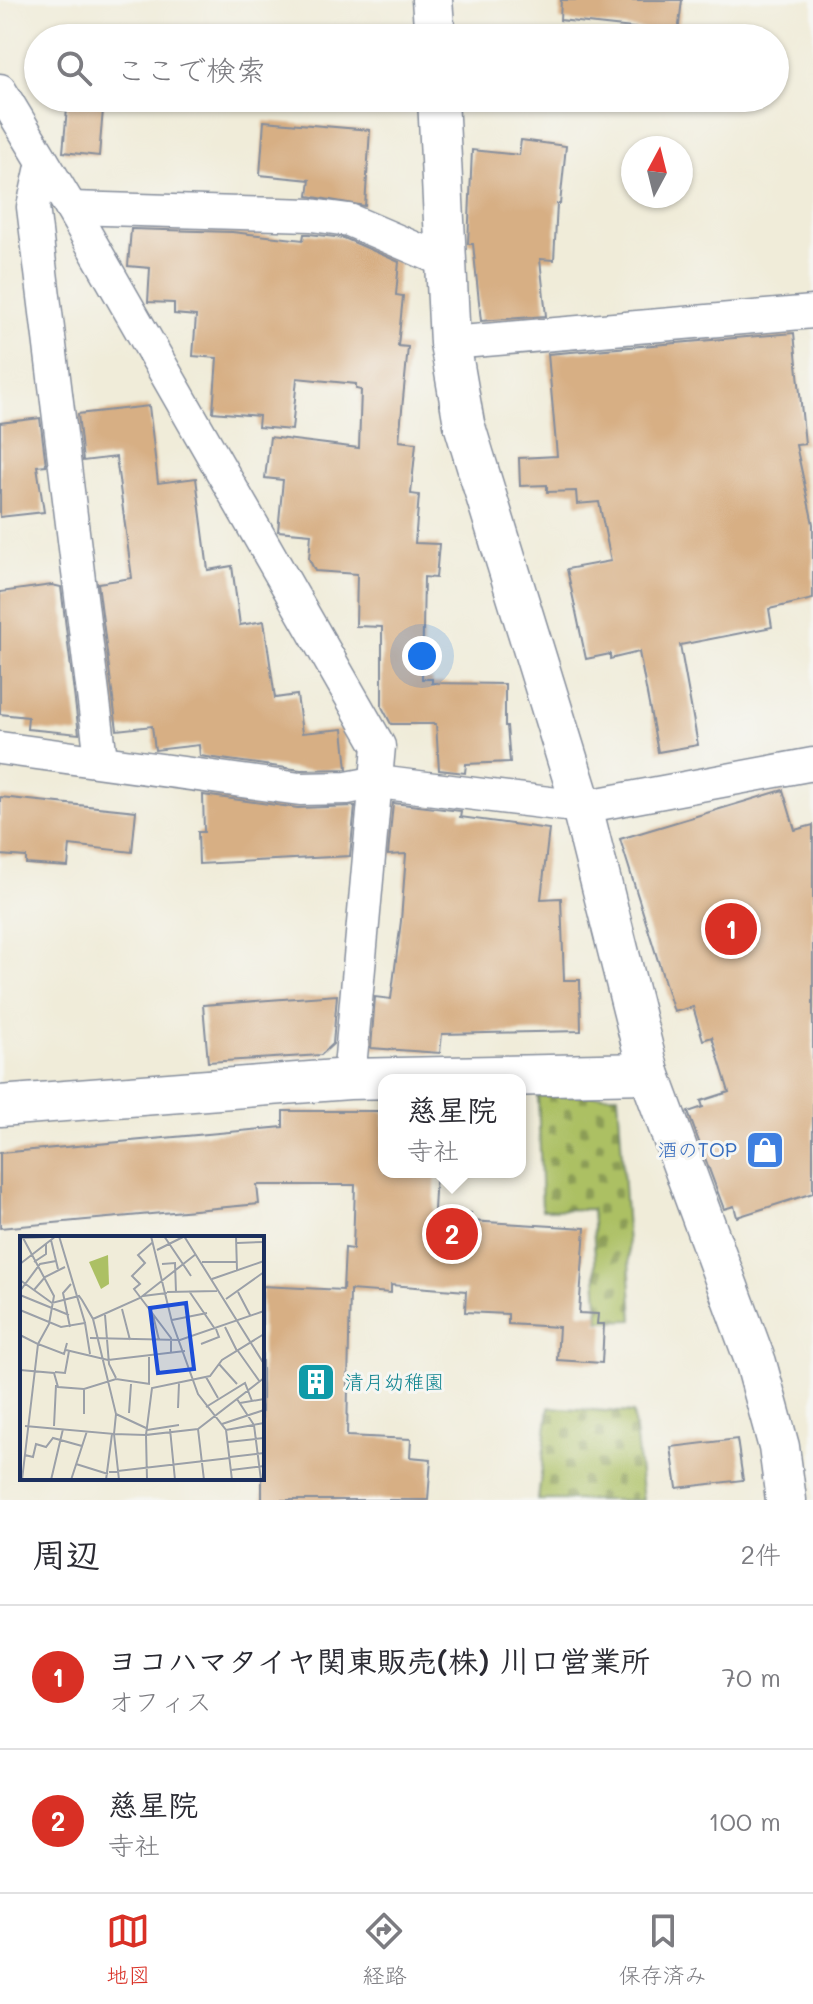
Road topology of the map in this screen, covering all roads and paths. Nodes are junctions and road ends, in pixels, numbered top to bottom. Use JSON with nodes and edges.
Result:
{"nodes":[{"id":1,"x":432,"y":0,"type":"edge"},
{"id":2,"x":434,"y":24,"type":"edge"},
{"id":3,"x":0,"y":90,"type":"edge"},
{"id":4,"x":439,"y":112,"type":"edge"},
{"id":5,"x":43,"y":162,"type":"junction"},
{"id":6,"x":71,"y":208,"type":"junction"},
{"id":7,"x":447,"y":262,"type":"junction"},
{"id":8,"x":813,"y":312,"type":"edge"},
{"id":9,"x":450,"y":343,"type":"junction"},
{"id":10,"x":0,"y":748,"type":"edge"},
{"id":11,"x":101,"y":759,"type":"junction"},
{"id":12,"x":813,"y":764,"type":"edge"},
{"id":13,"x":378,"y":782,"type":"junction"},
{"id":14,"x":582,"y":807,"type":"junction"},
{"id":15,"x":649,"y":1073,"type":"junction"},
{"id":16,"x":526,"y":1075,"type":"edge"},
{"id":17,"x":378,"y":1078,"type":"edge"},
{"id":18,"x":349,"y":1079,"type":"junction"},
{"id":19,"x":0,"y":1106,"type":"edge"},
{"id":20,"x":786,"y":1500,"type":"edge"}],
"edges":[{"from":1,"to":2,"type":"street"},
{"from":3,"to":5,"type":"street"},
{"from":4,"to":7,"type":"street"},
{"from":5,"to":6,"type":"street"},
{"from":5,"to":11,"type":"street"},
{"from":6,"to":7,"type":"street"},
{"from":6,"to":13,"type":"street"},
{"from":7,"to":9,"type":"street"},
{"from":8,"to":9,"type":"street"},
{"from":9,"to":14,"type":"street"},
{"from":10,"to":11,"type":"street"},
{"from":11,"to":13,"type":"street"},
{"from":12,"to":14,"type":"street"},
{"from":13,"to":14,"type":"street"},
{"from":13,"to":18,"type":"street"},
{"from":14,"to":15,"type":"street"},
{"from":15,"to":16,"type":"street"},
{"from":15,"to":20,"type":"street"},
{"from":17,"to":18,"type":"street"},
{"from":18,"to":19,"type":"street"}]}
